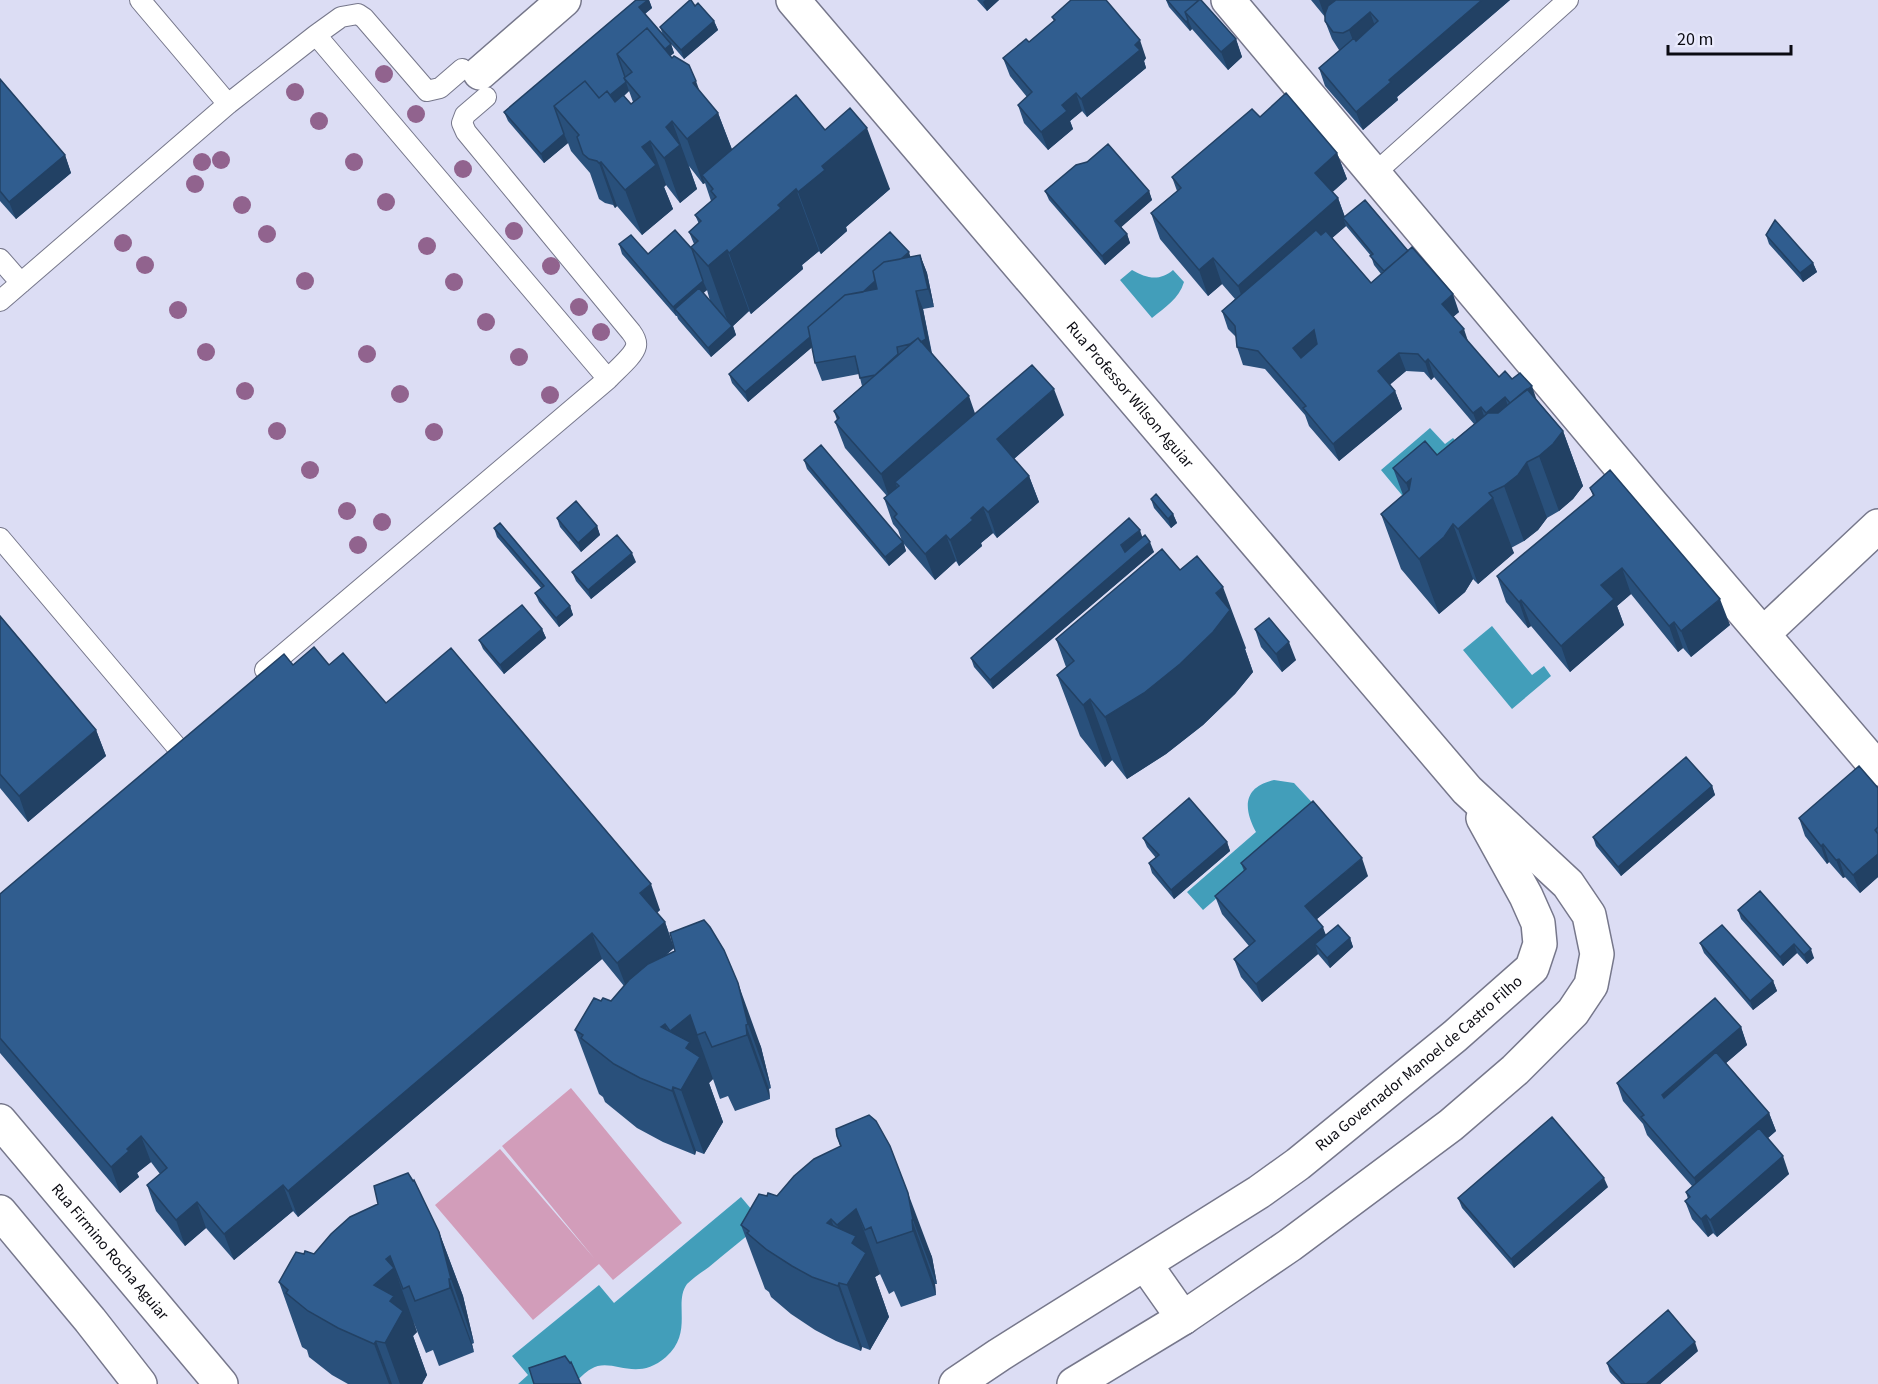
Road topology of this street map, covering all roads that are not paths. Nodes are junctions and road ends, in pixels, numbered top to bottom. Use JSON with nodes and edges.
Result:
{"nodes":[{"id":1,"x":140,"y":0,"type":"edge"},
{"id":2,"x":564,"y":0,"type":"edge"},
{"id":3,"x":793,"y":0,"type":"edge"},
{"id":4,"x":1228,"y":0,"type":"edge"},
{"id":5,"x":1568,"y":0,"type":"edge"},
{"id":6,"x":316,"y":35,"type":"junction"},
{"id":7,"x":476,"y":80,"type":"junction"},
{"id":8,"x":228,"y":104,"type":"junction"},
{"id":9,"x":1374,"y":174,"type":"junction"},
{"id":10,"x":0,"y":259,"type":"edge"},
{"id":11,"x":21,"y":283,"type":"junction"},
{"id":12,"x":0,"y":301,"type":"edge"},
{"id":13,"x":608,"y":379,"type":"junction"},
{"id":14,"x":1878,"y":526,"type":"edge"},
{"id":15,"x":0,"y":538,"type":"edge"},
{"id":16,"x":1763,"y":634,"type":"junction"},
{"id":17,"x":259,"y":676,"type":"edge"},
{"id":18,"x":194,"y":732,"type":"edge"},
{"id":19,"x":176,"y":747,"type":"junction"},
{"id":20,"x":160,"y":760,"type":"edge"},
{"id":21,"x":1878,"y":769,"type":"edge"},
{"id":22,"x":1467,"y":790,"type":"junction"},
{"id":23,"x":0,"y":1120,"type":"edge"},
{"id":24,"x":0,"y":1212,"type":"edge"},
{"id":25,"x":1145,"y":1264,"type":"junction"},
{"id":26,"x":1183,"y":1318,"type":"junction"},
{"id":27,"x":140,"y":1384,"type":"edge"},
{"id":28,"x":221,"y":1384,"type":"edge"},
{"id":29,"x":957,"y":1384,"type":"edge"},
{"id":30,"x":1074,"y":1384,"type":"edge"}],
"edges":[{"from":1,"to":8,"type":"lane"},
{"from":2,"to":7,"type":"street"},
{"from":3,"to":22,"type":"street","name":"Rua Professor Wilson Aguiar"},
{"from":4,"to":9,"type":"street"},
{"from":5,"to":9,"type":"lane"},
{"from":6,"to":7,"type":"lane"},
{"from":6,"to":8,"type":"lane"},
{"from":6,"to":13,"type":"lane"},
{"from":7,"to":13,"type":"lane"},
{"from":8,"to":11,"type":"lane"},
{"from":9,"to":16,"type":"street"},
{"from":10,"to":11,"type":"lane"},
{"from":11,"to":12,"type":"lane"},
{"from":13,"to":17,"type":"lane"},
{"from":14,"to":16,"type":"street"},
{"from":15,"to":19,"type":"lane"},
{"from":16,"to":21,"type":"street"},
{"from":18,"to":19,"type":"lane"},
{"from":19,"to":20,"type":"lane"},
{"from":22,"to":25,"type":"street","name":"Rua Governador Manoel de Castro Filho"},
{"from":22,"to":26,"type":"street"},
{"from":23,"to":28,"type":"street","name":"Rua Firmino Rocha Aguiar"},
{"from":24,"to":27,"type":"street"},
{"from":25,"to":26,"type":"street"},
{"from":25,"to":29,"type":"street","name":"Rua Governador Manoel de Castro Filho"},
{"from":26,"to":30,"type":"street"}]}
